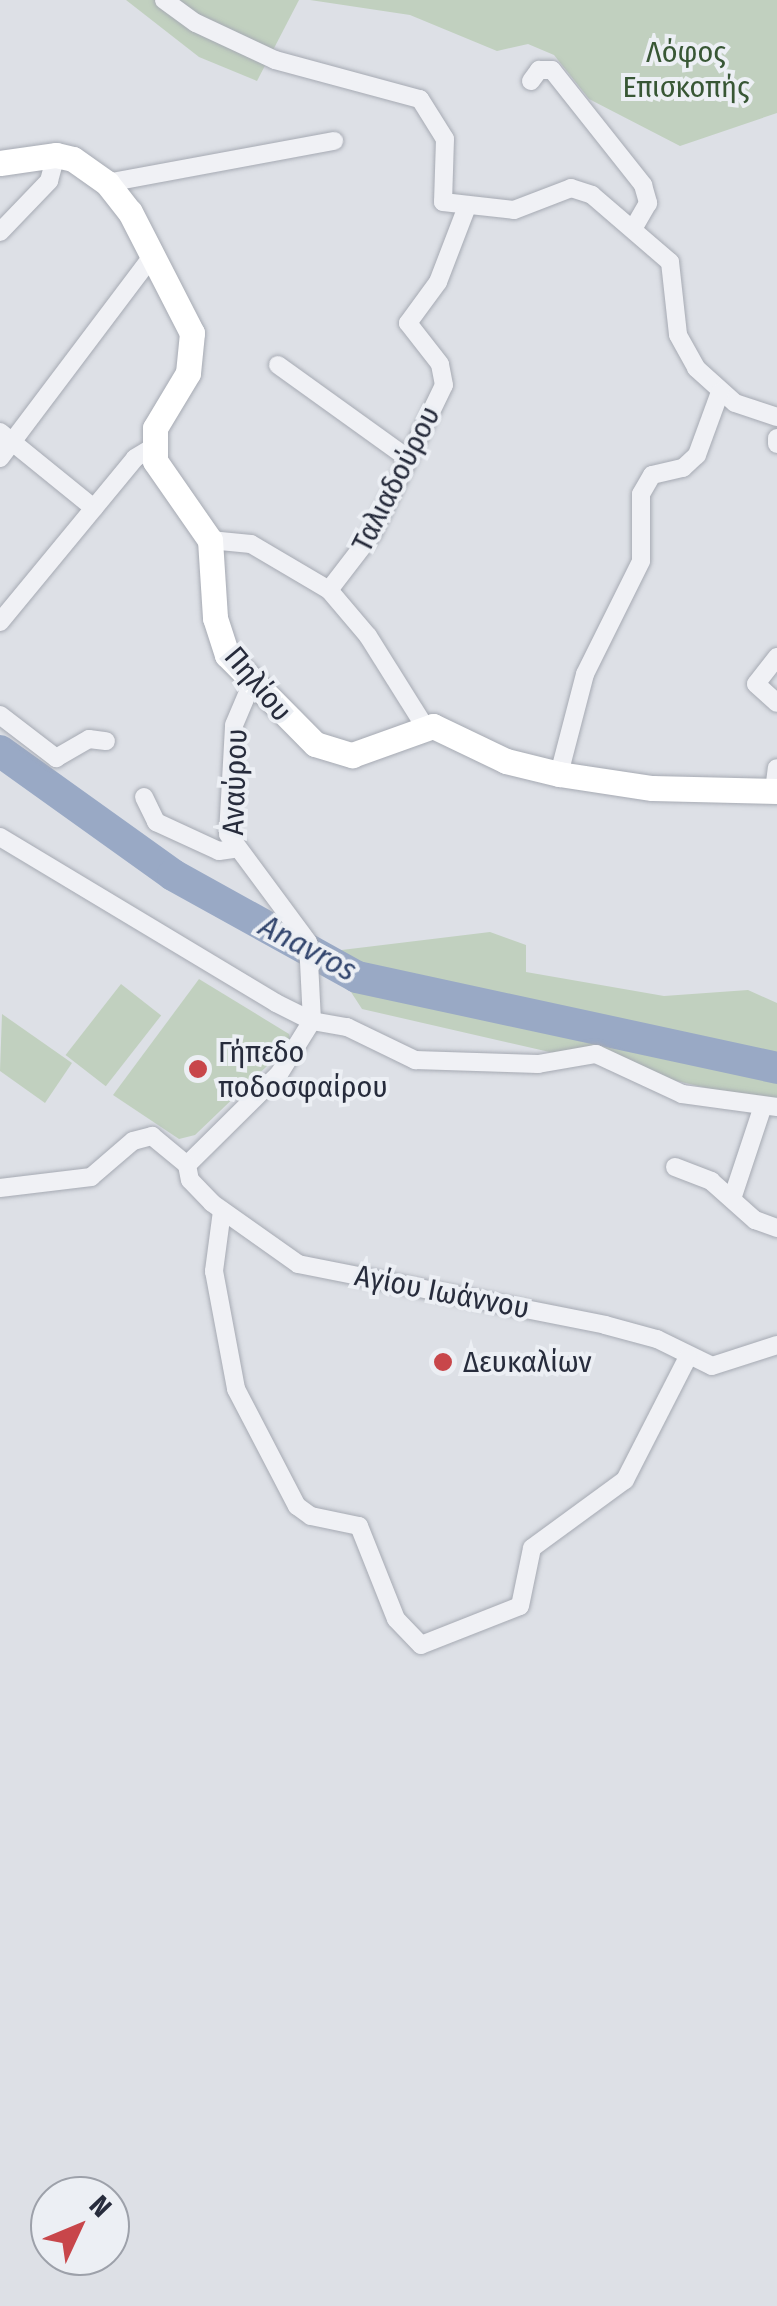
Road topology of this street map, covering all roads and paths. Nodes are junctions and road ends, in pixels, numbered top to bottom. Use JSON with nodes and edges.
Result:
{"nodes":[{"id":1,"x":164,"y":0,"type":"edge"},
{"id":2,"x":532,"y":82,"type":"dead end"},
{"id":3,"x":334,"y":141,"type":"dead end"},
{"id":4,"x":56,"y":154,"type":"junction"},
{"id":5,"x":0,"y":163,"type":"edge"},
{"id":6,"x":108,"y":182,"type":"junction"},
{"id":7,"x":466,"y":209,"type":"junction"},
{"id":8,"x":634,"y":227,"type":"junction"},
{"id":9,"x":0,"y":232,"type":"edge"},
{"id":10,"x":153,"y":256,"type":"junction"},
{"id":11,"x":278,"y":365,"type":"dead end"},
{"id":12,"x":720,"y":392,"type":"junction"},
{"id":13,"x":777,"y":417,"type":"edge"},
{"id":14,"x":6,"y":437,"type":"edge"},
{"id":15,"x":153,"y":447,"type":"junction"},
{"id":16,"x":0,"y":458,"type":"edge"},
{"id":17,"x":409,"y":459,"type":"junction"},
{"id":18,"x":94,"y":508,"type":"junction"},
{"id":19,"x":210,"y":540,"type":"junction"},
{"id":20,"x":329,"y":590,"type":"junction"},
{"id":21,"x":0,"y":622,"type":"edge"},
{"id":22,"x":777,"y":657,"type":"edge"},
{"id":23,"x":251,"y":685,"type":"junction"},
{"id":24,"x":777,"y":703,"type":"edge"},
{"id":25,"x":0,"y":715,"type":"edge"},
{"id":26,"x":426,"y":727,"type":"junction"},
{"id":27,"x":106,"y":742,"type":"dead end"},
{"id":28,"x":559,"y":774,"type":"junction"},
{"id":29,"x":776,"y":783,"type":"edge"},
{"id":30,"x":144,"y":798,"type":"dead end"},
{"id":31,"x":0,"y":837,"type":"edge"},
{"id":32,"x":234,"y":849,"type":"junction"},
{"id":33,"x":312,"y":1021,"type":"junction"},
{"id":34,"x":770,"y":1106,"type":"edge"},
{"id":35,"x":187,"y":1164,"type":"junction"},
{"id":36,"x":675,"y":1167,"type":"dead end"},
{"id":37,"x":0,"y":1188,"type":"edge"},
{"id":38,"x":732,"y":1199,"type":"junction"},
{"id":39,"x":222,"y":1211,"type":"junction"},
{"id":40,"x":777,"y":1228,"type":"edge"},
{"id":41,"x":777,"y":1346,"type":"edge"},
{"id":42,"x":688,"y":1357,"type":"junction"}],
"edges":[{"from":1,"to":7,"type":"street"},
{"from":2,"to":8,"type":"street"},
{"from":3,"to":6,"type":"street"},
{"from":4,"to":5,"type":"main road"},
{"from":4,"to":6,"type":"main road"},
{"from":4,"to":9,"type":"street"},
{"from":6,"to":10,"type":"main road"},
{"from":7,"to":8,"type":"street"},
{"from":7,"to":17,"type":"street","name":"Ταλιαδούρου"},
{"from":8,"to":12,"type":"street"},
{"from":10,"to":14,"type":"street"},
{"from":10,"to":15,"type":"main road"},
{"from":11,"to":17,"type":"street"},
{"from":12,"to":13,"type":"street"},
{"from":12,"to":28,"type":"street"},
{"from":14,"to":16,"type":"street"},
{"from":14,"to":18,"type":"street"},
{"from":15,"to":18,"type":"street"},
{"from":15,"to":19,"type":"main road"},
{"from":17,"to":20,"type":"street","name":"Ταλιαδούρου"},
{"from":18,"to":21,"type":"street"},
{"from":19,"to":20,"type":"street"},
{"from":19,"to":23,"type":"main road","name":"Πηλίου"},
{"from":20,"to":26,"type":"street"},
{"from":22,"to":24,"type":"street"},
{"from":23,"to":26,"type":"main road","name":"Πηλίου"},
{"from":23,"to":32,"type":"street","name":"Αναύρου"},
{"from":25,"to":27,"type":"street"},
{"from":26,"to":28,"type":"main road"},
{"from":28,"to":29,"type":"main road"},
{"from":30,"to":32,"type":"street"},
{"from":31,"to":33,"type":"street"},
{"from":32,"to":33,"type":"street","name":"Αναύρου"},
{"from":33,"to":34,"type":"street"},
{"from":33,"to":35,"type":"street"},
{"from":34,"to":38,"type":"street"},
{"from":35,"to":37,"type":"street","name":"Αγίου Ιωάννου"},
{"from":35,"to":39,"type":"street","name":"Αγίου Ιωάννου"},
{"from":36,"to":38,"type":"street"},
{"from":38,"to":40,"type":"street"},
{"from":39,"to":42,"type":"street","name":"Αγίου Ιωάννου"},
{"from":39,"to":42,"type":"street"},
{"from":41,"to":42,"type":"street","name":"Αγίου Ιωάννου"}]}
